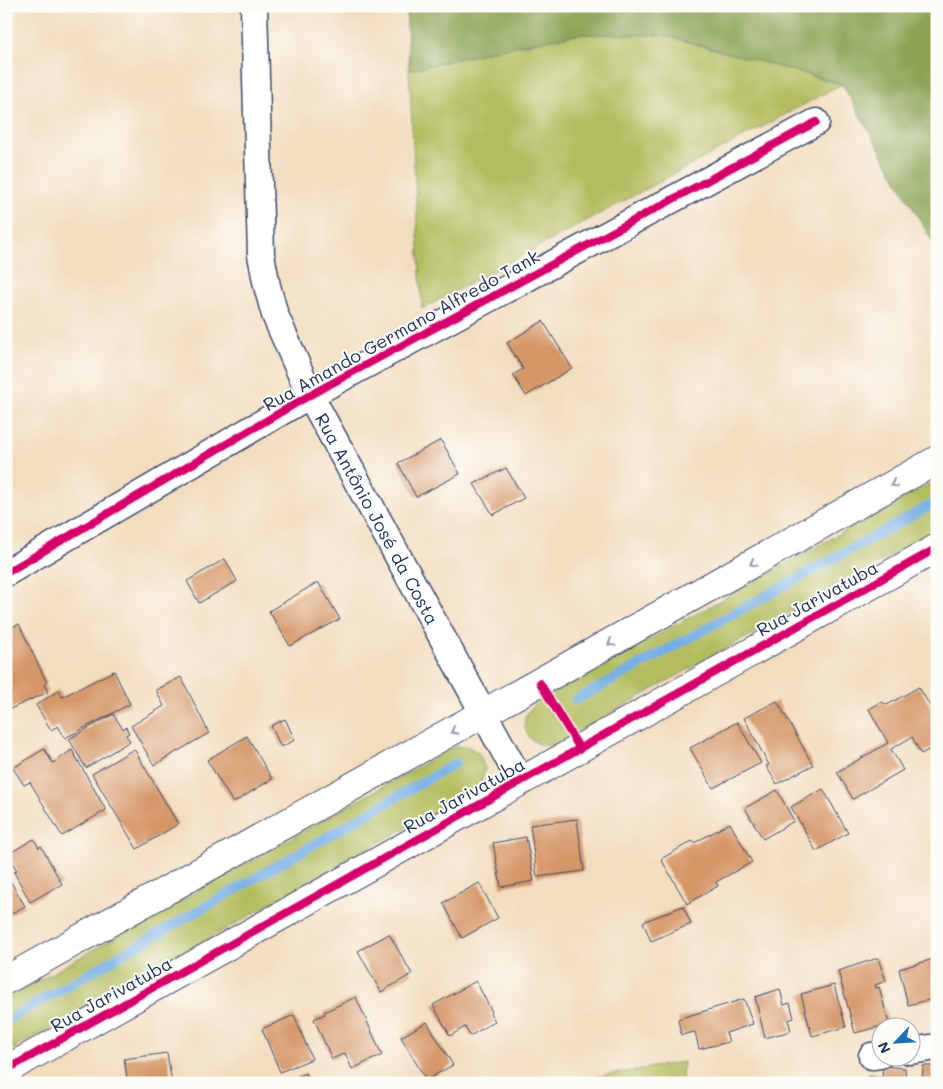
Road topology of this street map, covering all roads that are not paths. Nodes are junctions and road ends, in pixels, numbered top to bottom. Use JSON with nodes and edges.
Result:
{"nodes":[{"id":1,"x":254,"y":6,"type":"edge"},
{"id":2,"x":816,"y":122,"type":"dead end"},
{"id":3,"x":310,"y":395,"type":"junction"},
{"id":4,"x":937,"y":460,"type":"edge"},
{"id":5,"x":937,"y":548,"type":"edge"},
{"id":6,"x":6,"y":572,"type":"edge"},
{"id":7,"x":483,"y":714,"type":"junction"},
{"id":8,"x":520,"y":780,"type":"junction"},
{"id":9,"x":6,"y":980,"type":"edge"},
{"id":10,"x":937,"y":1047,"type":"edge"},
{"id":11,"x":920,"y":1050,"type":"edge"},
{"id":12,"x":6,"y":1070,"type":"edge"}],
"edges":[{"from":1,"to":3,"type":"street","name":"Rua Antônio José da Costa"},
{"from":2,"to":3,"type":"street","name":"Rua Amando Germano Alfredo Tank"},
{"from":3,"to":6,"type":"street","name":"Rua Amando Germano Alfredo Tank"},
{"from":3,"to":7,"type":"street","name":"Rua Antônio José da Costa"},
{"from":4,"to":7,"type":"street","one_way":true},
{"from":5,"to":8,"type":"street","name":"Rua Jarivatuba"},
{"from":7,"to":8,"type":"street","name":"Rua Antônio José da Costa"},
{"from":7,"to":9,"type":"street","one_way":true},
{"from":8,"to":12,"type":"street","name":"Rua Jarivatuba"},
{"from":10,"to":11,"type":"street"}]}
